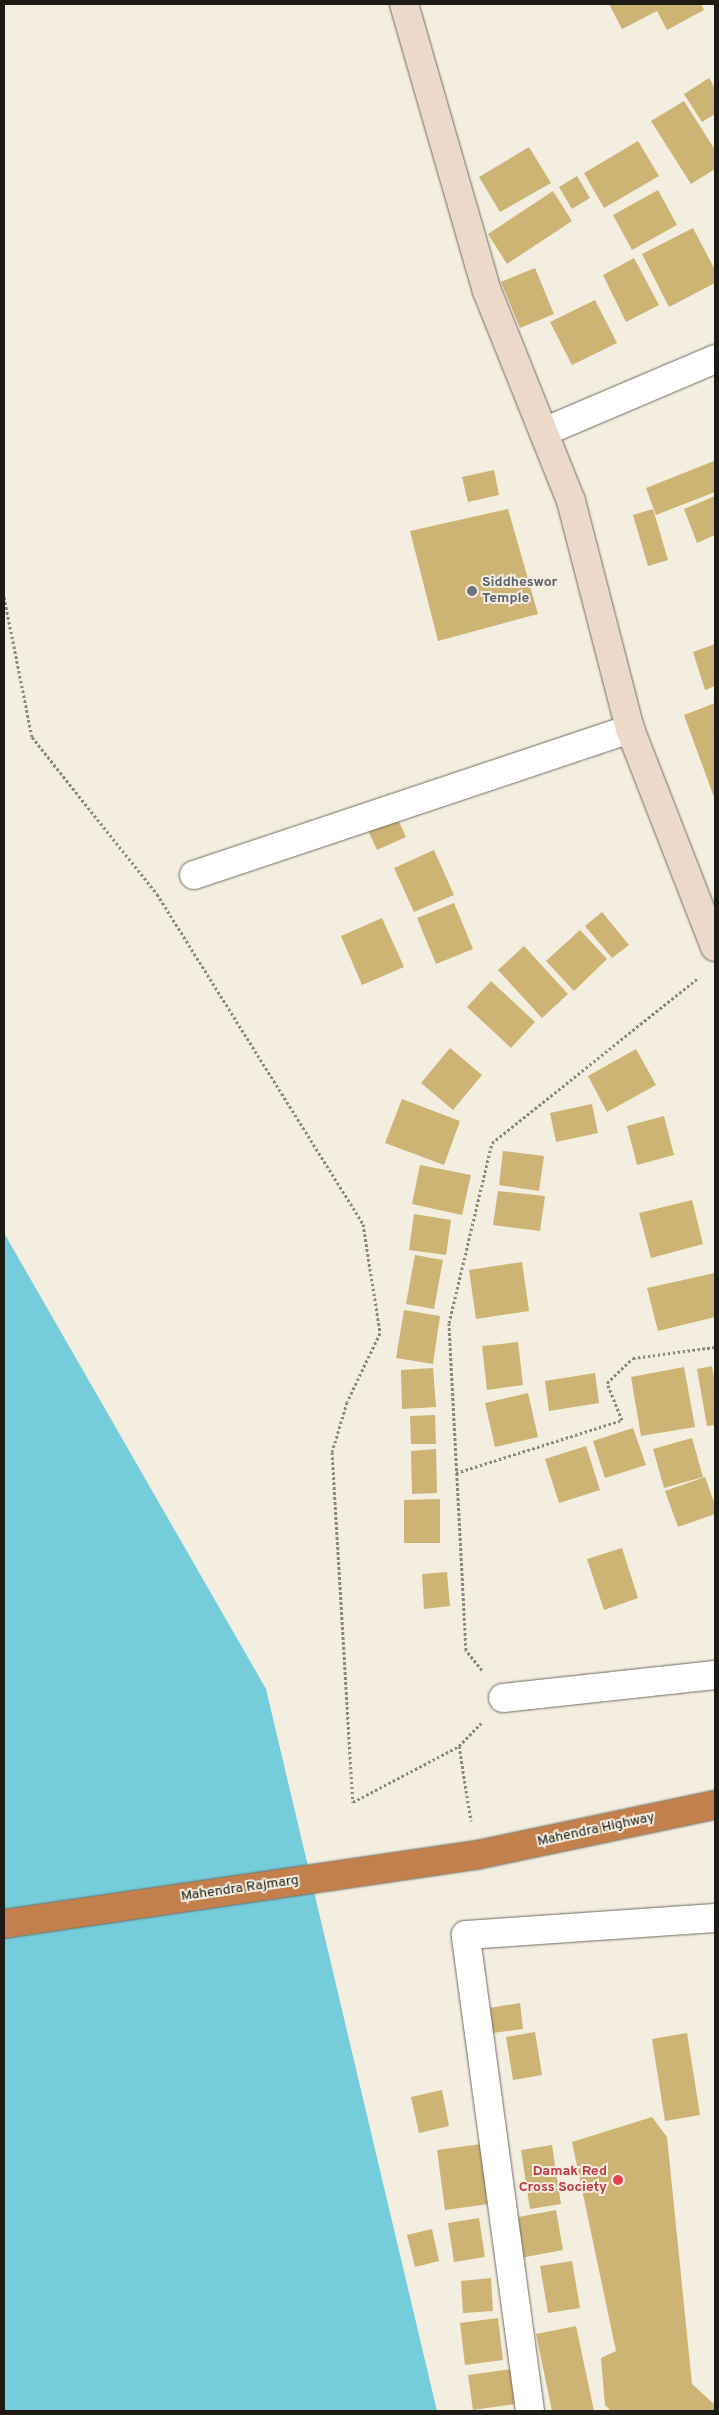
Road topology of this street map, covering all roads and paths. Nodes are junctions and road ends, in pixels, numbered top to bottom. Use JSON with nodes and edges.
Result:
{"nodes":[{"id":1,"x":404,"y":4,"type":"edge"},
{"id":2,"x":715,"y":359,"type":"edge"},
{"id":3,"x":544,"y":432,"type":"junction"},
{"id":4,"x":4,"y":597,"type":"edge"},
{"id":5,"x":630,"y":729,"type":"junction"},
{"id":6,"x":194,"y":875,"type":"dead end"},
{"id":7,"x":715,"y":947,"type":"edge"},
{"id":8,"x":700,"y":976,"type":"dead end"},
{"id":9,"x":715,"y":1347,"type":"edge"},
{"id":10,"x":456,"y":1473,"type":"junction"},
{"id":11,"x":715,"y":1675,"type":"edge"},
{"id":12,"x":504,"y":1698,"type":"joint"},
{"id":13,"x":715,"y":1806,"type":"edge"},
{"id":14,"x":477,"y":1855,"type":"junction"},
{"id":15,"x":715,"y":1918,"type":"edge"},
{"id":16,"x":4,"y":1924,"type":"edge"},
{"id":17,"x":530,"y":2411,"type":"edge"}],
"edges":[{"from":1,"to":3,"type":"street"},
{"from":2,"to":3,"type":"street"},
{"from":3,"to":5,"type":"street"},
{"from":4,"to":14,"type":"path"},
{"from":5,"to":6,"type":"street"},
{"from":5,"to":7,"type":"street"},
{"from":8,"to":10,"type":"path"},
{"from":9,"to":10,"type":"path"},
{"from":10,"to":12,"type":"path"},
{"from":11,"to":12,"type":"street"},
{"from":13,"to":14,"type":"highway","name":"Mahendra Highway"},
{"from":14,"to":16,"type":"highway","name":"Mahendra Rajmarg"},
{"from":15,"to":17,"type":"street"}]}
